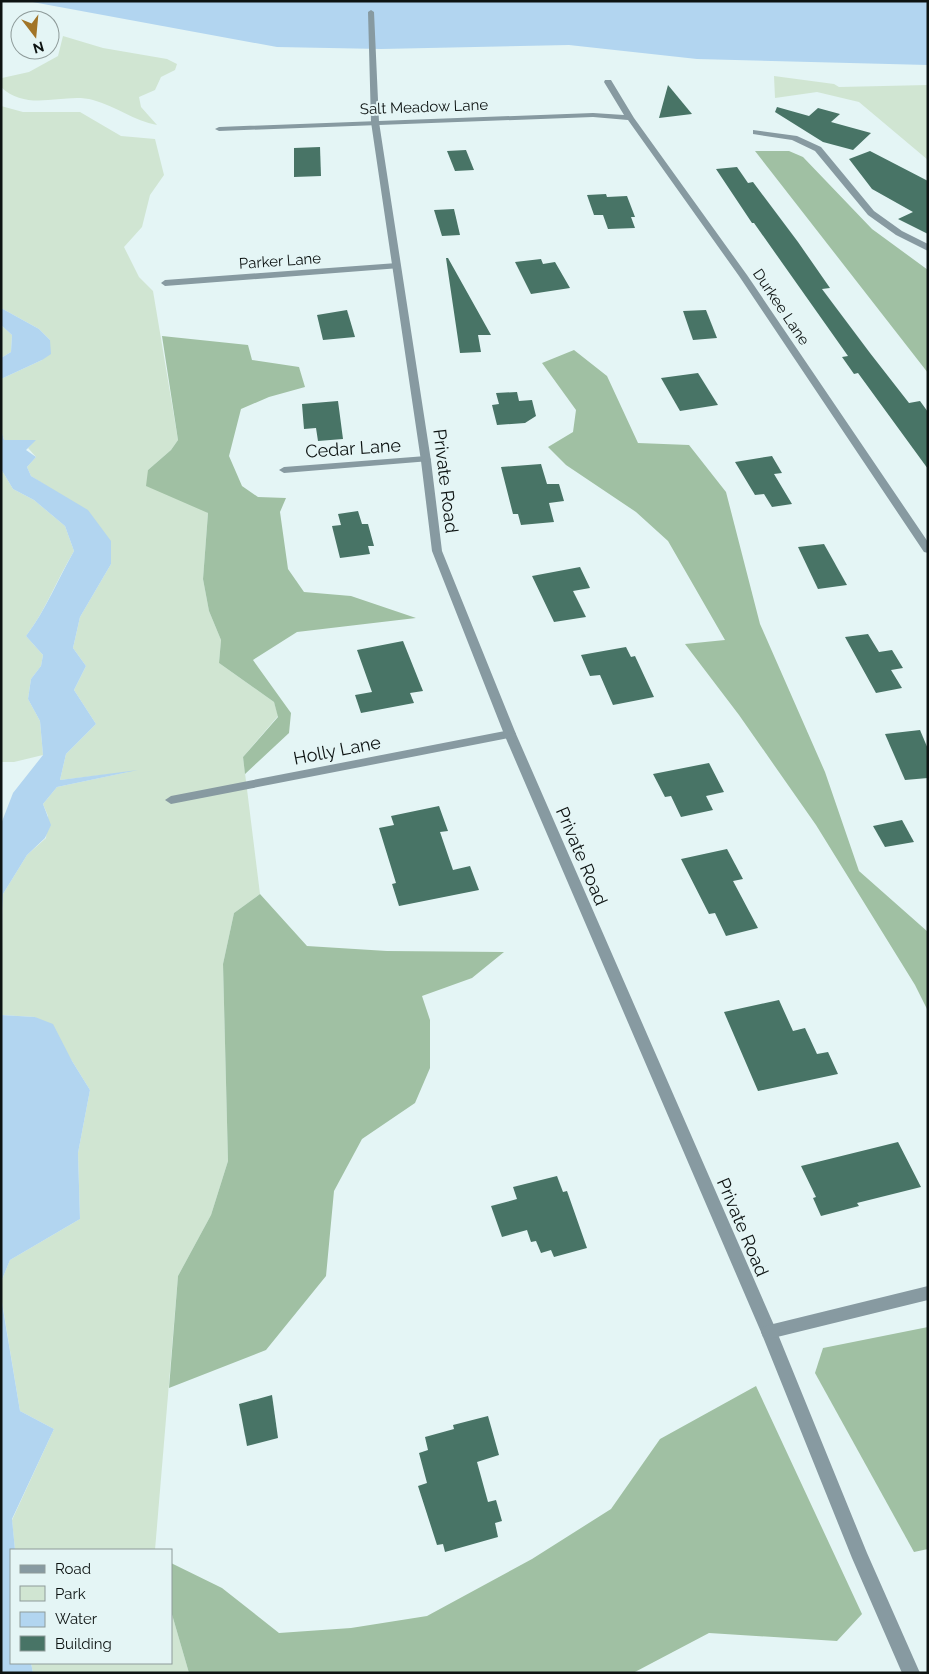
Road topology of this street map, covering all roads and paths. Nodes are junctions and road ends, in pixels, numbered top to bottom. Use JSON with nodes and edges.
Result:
{"nodes":[{"id":1,"x":371,"y":12,"type":"dead end"},
{"id":2,"x":608,"y":82,"type":"dead end"},
{"id":3,"x":630,"y":118,"type":"junction"},
{"id":4,"x":376,"y":122,"type":"junction"},
{"id":5,"x":219,"y":129,"type":"dead end"},
{"id":6,"x":756,"y":132,"type":"dead end"},
{"id":7,"x":928,"y":248,"type":"edge"},
{"id":8,"x":397,"y":266,"type":"junction"},
{"id":9,"x":164,"y":284,"type":"dead end"},
{"id":10,"x":426,"y":459,"type":"junction"},
{"id":11,"x":284,"y":470,"type":"dead end"},
{"id":12,"x":928,"y":550,"type":"edge"},
{"id":13,"x":510,"y":734,"type":"junction"},
{"id":14,"x":171,"y":800,"type":"dead end"},
{"id":15,"x":928,"y":1293,"type":"edge"},
{"id":16,"x":770,"y":1332,"type":"junction"},
{"id":17,"x":911,"y":1673,"type":"edge"}],
"edges":[{"from":1,"to":4,"type":"street","name":"Private Road"},
{"from":2,"to":3,"type":"street","name":"Durkee Lane"},
{"from":3,"to":4,"type":"street","name":"Salt Meadow Lane"},
{"from":3,"to":12,"type":"street","name":"Durkee Lane"},
{"from":4,"to":5,"type":"street","name":"Salt Meadow Lane"},
{"from":4,"to":8,"type":"street","name":"Private Road"},
{"from":6,"to":7,"type":"street"},
{"from":8,"to":9,"type":"street","name":"Parker Lane"},
{"from":8,"to":10,"type":"street","name":"Private Road"},
{"from":10,"to":11,"type":"street","name":"Cedar Lane"},
{"from":10,"to":13,"type":"street","name":"Private Road"},
{"from":13,"to":14,"type":"street","name":"Holly Lane"},
{"from":13,"to":16,"type":"street","name":"Private Road"},
{"from":15,"to":16,"type":"street"},
{"from":16,"to":17,"type":"street","name":"Private Road"}]}
